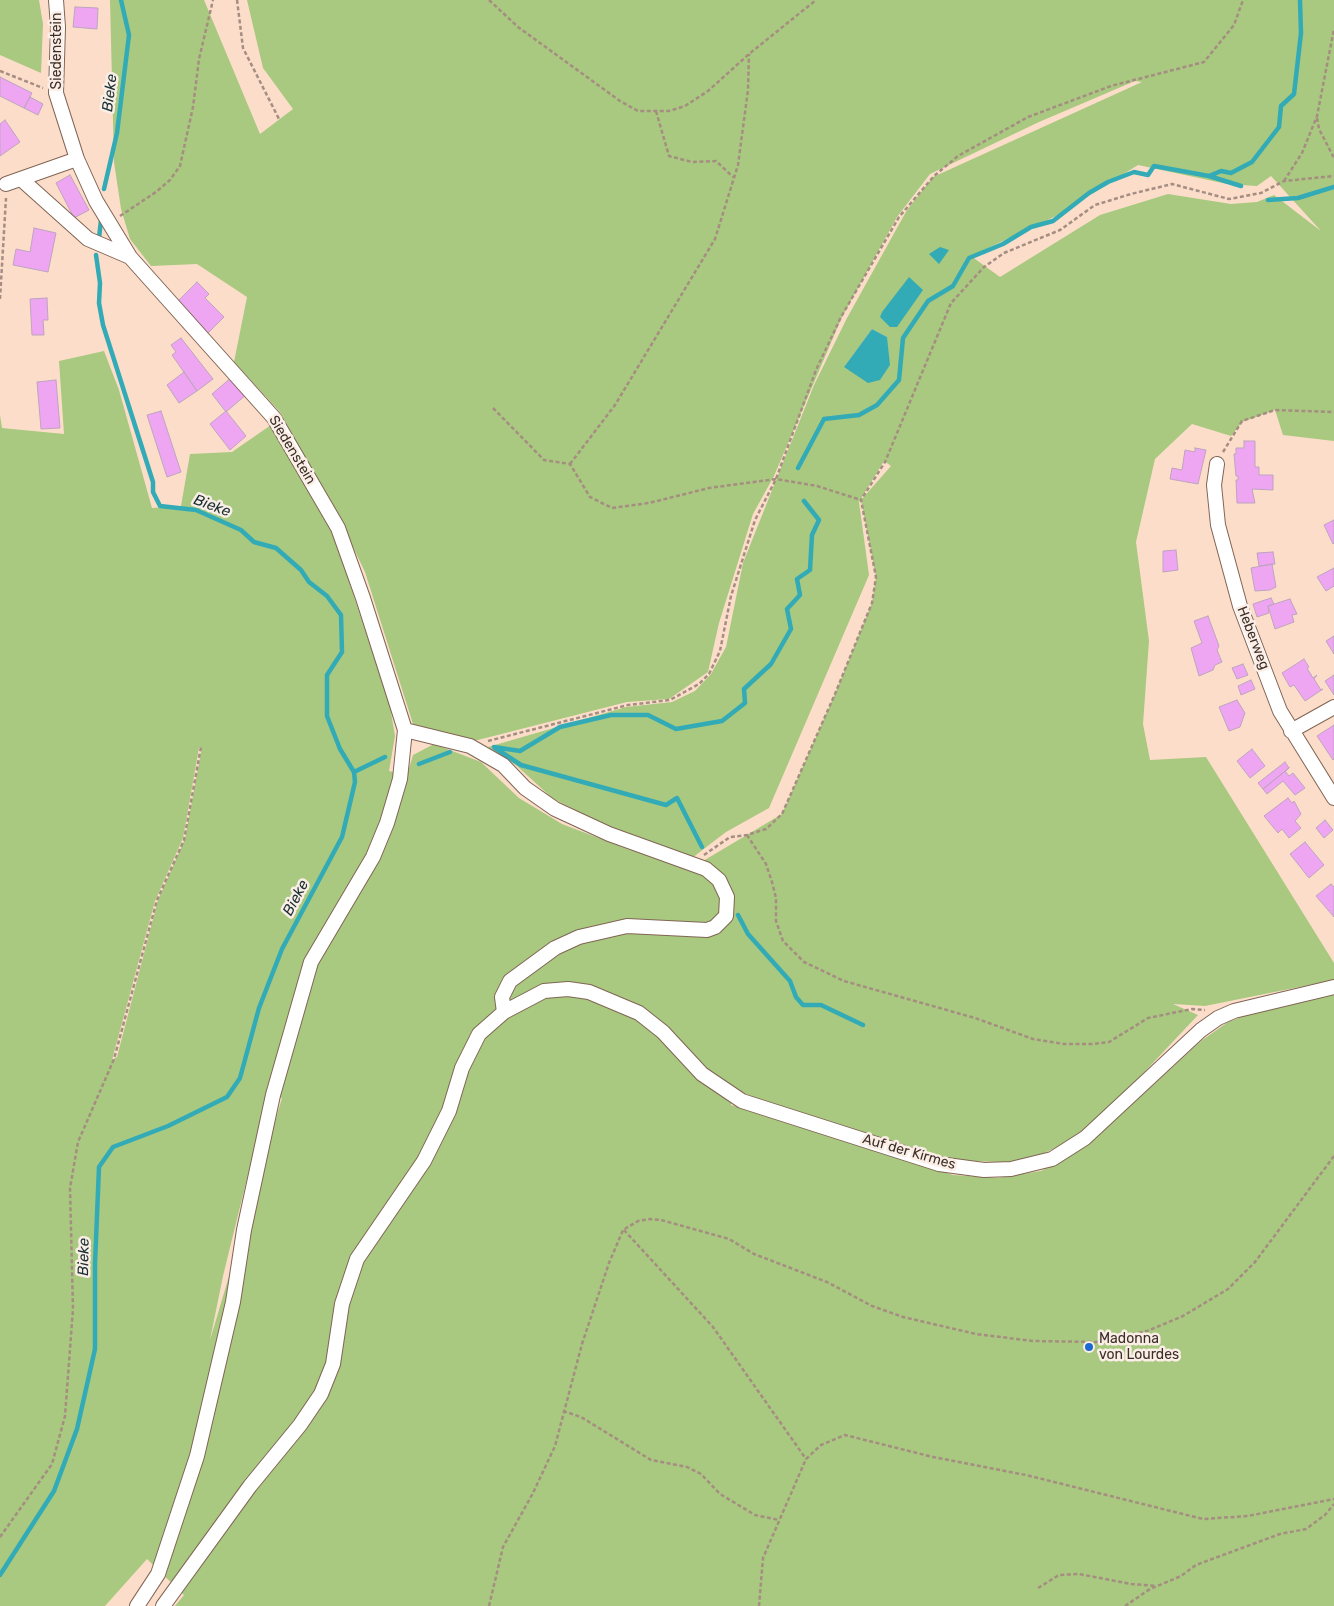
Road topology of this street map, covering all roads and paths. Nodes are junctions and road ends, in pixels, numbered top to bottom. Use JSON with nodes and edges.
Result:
{"nodes":[{"id":1,"x":56,"y":0,"type":"edge"},
{"id":2,"x":213,"y":0,"type":"edge"},
{"id":3,"x":237,"y":0,"type":"edge"},
{"id":4,"x":489,"y":0,"type":"edge"},
{"id":5,"x":816,"y":0,"type":"edge"},
{"id":6,"x":1243,"y":0,"type":"edge"},
{"id":7,"x":1334,"y":29,"type":"edge"},
{"id":8,"x":749,"y":54,"type":"junction"},
{"id":9,"x":0,"y":71,"type":"edge"},
{"id":10,"x":56,"y":93,"type":"junction"},
{"id":11,"x":656,"y":111,"type":"junction"},
{"id":12,"x":1317,"y":116,"type":"junction"},
{"id":13,"x":279,"y":119,"type":"dead end"},
{"id":14,"x":1334,"y":158,"type":"edge"},
{"id":15,"x":77,"y":159,"type":"junction"},
{"id":16,"x":1334,"y":176,"type":"edge"},
{"id":17,"x":733,"y":177,"type":"junction"},
{"id":18,"x":21,"y":179,"type":"junction"},
{"id":19,"x":1284,"y":181,"type":"junction"},
{"id":20,"x":6,"y":184,"type":"joint"},
{"id":21,"x":108,"y":224,"type":"junction"},
{"id":22,"x":130,"y":258,"type":"junction"},
{"id":23,"x":0,"y":299,"type":"edge"},
{"id":24,"x":493,"y":408,"type":"dead end"},
{"id":25,"x":1334,"y":412,"type":"edge"},
{"id":26,"x":570,"y":464,"type":"junction"},
{"id":27,"x":1217,"y":464,"type":"joint"},
{"id":28,"x":776,"y":479,"type":"junction"},
{"id":29,"x":861,"y":500,"type":"junction"},
{"id":30,"x":1334,"y":707,"type":"edge"},
{"id":31,"x":405,"y":730,"type":"junction"},
{"id":32,"x":1291,"y":731,"type":"junction"},
{"id":33,"x":470,"y":746,"type":"junction"},
{"id":34,"x":201,"y":747,"type":"dead end"},
{"id":35,"x":1334,"y":798,"type":"edge"},
{"id":36,"x":746,"y":835,"type":"junction"},
{"id":37,"x":692,"y":863,"type":"junction"},
{"id":38,"x":1334,"y":987,"type":"edge"},
{"id":39,"x":1209,"y":1010,"type":"dead end"},
{"id":40,"x":504,"y":1012,"type":"junction"},
{"id":41,"x":1334,"y":1156,"type":"edge"},
{"id":42,"x":623,"y":1230,"type":"junction"},
{"id":43,"x":563,"y":1411,"type":"junction"},
{"id":44,"x":806,"y":1459,"type":"junction"},
{"id":45,"x":1334,"y":1499,"type":"edge"},
{"id":46,"x":1334,"y":1504,"type":"edge"},
{"id":47,"x":779,"y":1520,"type":"junction"},
{"id":48,"x":0,"y":1537,"type":"edge"},
{"id":49,"x":1158,"y":1586,"type":"junction"},
{"id":50,"x":1038,"y":1588,"type":"dead end"},
{"id":51,"x":137,"y":1606,"type":"edge"},
{"id":52,"x":163,"y":1606,"type":"edge"},
{"id":53,"x":489,"y":1606,"type":"edge"},
{"id":54,"x":759,"y":1606,"type":"edge"},
{"id":55,"x":1125,"y":1606,"type":"edge"}],
"edges":[{"from":1,"to":10,"type":"street","name":"Siedenstein"},
{"from":2,"to":21,"type":"path"},
{"from":3,"to":13,"type":"path"},
{"from":4,"to":11,"type":"path"},
{"from":5,"to":8,"type":"path"},
{"from":6,"to":28,"type":"path"},
{"from":7,"to":12,"type":"path"},
{"from":8,"to":11,"type":"path"},
{"from":8,"to":17,"type":"path"},
{"from":9,"to":10,"type":"path"},
{"from":10,"to":15,"type":"street","name":"Siedenstein"},
{"from":11,"to":17,"type":"path"},
{"from":12,"to":14,"type":"path"},
{"from":12,"to":19,"type":"path"},
{"from":15,"to":18,"type":"street"},
{"from":15,"to":21,"type":"street","name":"Siedenstein"},
{"from":16,"to":19,"type":"path"},
{"from":17,"to":26,"type":"path"},
{"from":18,"to":20,"type":"street"},
{"from":18,"to":22,"type":"street"},
{"from":19,"to":29,"type":"path"},
{"from":20,"to":23,"type":"path"},
{"from":21,"to":22,"type":"street","name":"Siedenstein"},
{"from":22,"to":31,"type":"street","name":"Siedenstein"},
{"from":24,"to":26,"type":"path"},
{"from":25,"to":27,"type":"path"},
{"from":26,"to":28,"type":"path"},
{"from":27,"to":32,"type":"street","name":"Heberweg"},
{"from":28,"to":29,"type":"path"},
{"from":28,"to":33,"type":"path"},
{"from":29,"to":36,"type":"path"},
{"from":30,"to":32,"type":"street"},
{"from":31,"to":33,"type":"street"},
{"from":31,"to":51,"type":"street"},
{"from":32,"to":35,"type":"street","name":"Heberweg"},
{"from":33,"to":37,"type":"street"},
{"from":34,"to":48,"type":"path"},
{"from":36,"to":37,"type":"path"},
{"from":36,"to":39,"type":"path"},
{"from":37,"to":40,"type":"street"},
{"from":38,"to":40,"type":"street","name":"Auf der Kirmes"},
{"from":40,"to":52,"type":"street","name":"Auf der Kirmes"},
{"from":41,"to":42,"type":"path"},
{"from":42,"to":43,"type":"path"},
{"from":42,"to":44,"type":"path"},
{"from":43,"to":47,"type":"path"},
{"from":43,"to":53,"type":"path"},
{"from":44,"to":45,"type":"path"},
{"from":44,"to":47,"type":"path"},
{"from":46,"to":49,"type":"path"},
{"from":47,"to":54,"type":"path"},
{"from":49,"to":50,"type":"path"},
{"from":49,"to":55,"type":"path"}]}
